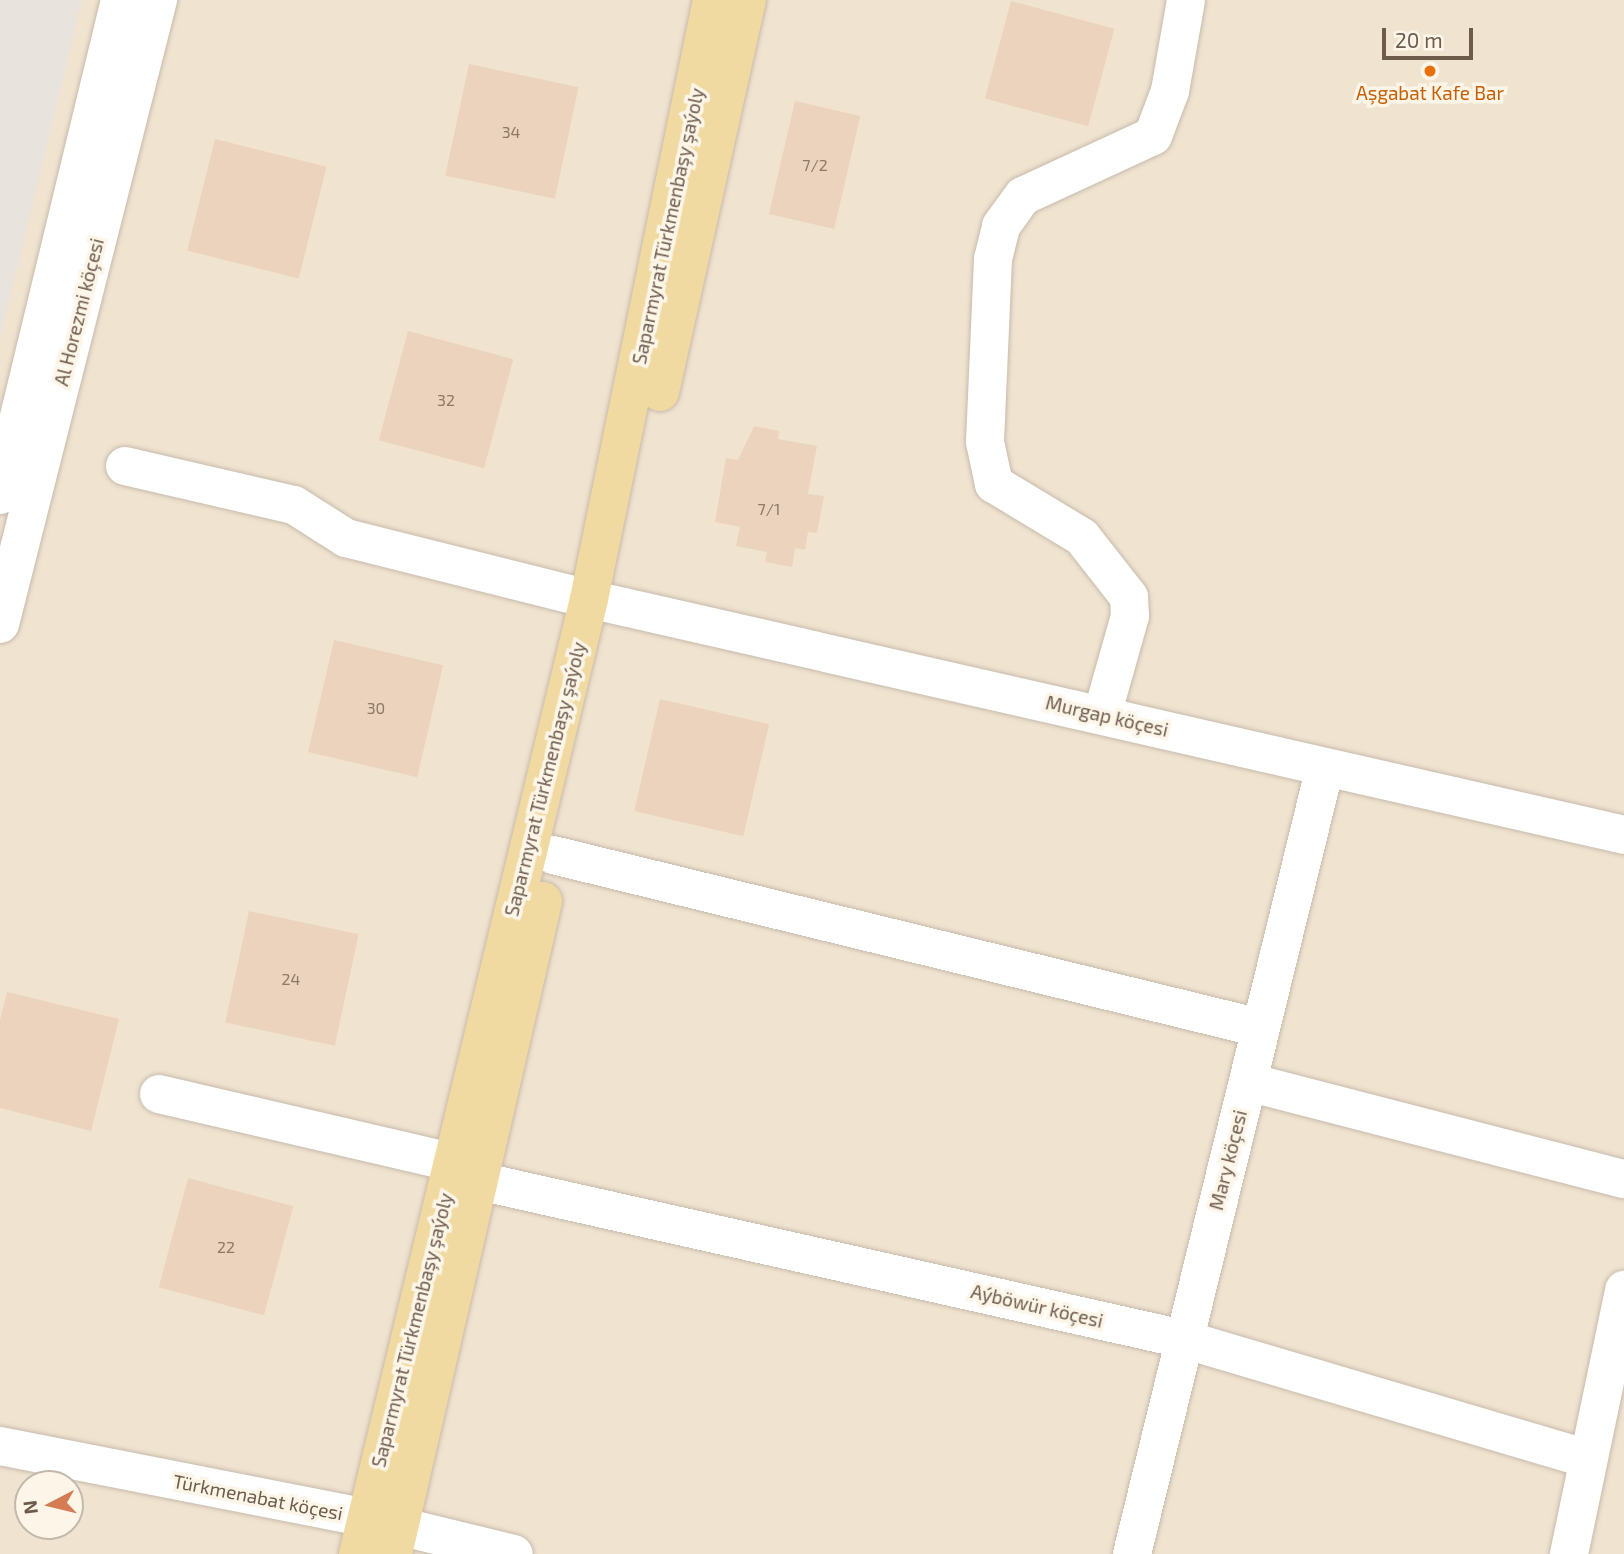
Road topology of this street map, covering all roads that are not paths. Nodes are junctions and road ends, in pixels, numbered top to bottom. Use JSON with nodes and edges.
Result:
{"nodes":[{"id":1,"x":120,"y":0,"type":"edge"},
{"id":2,"x":158,"y":0,"type":"edge"},
{"id":3,"x":688,"y":0,"type":"edge"},
{"id":4,"x":712,"y":0,"type":"edge"},
{"id":5,"x":747,"y":0,"type":"edge"},
{"id":6,"x":775,"y":0,"type":"edge"},
{"id":7,"x":1186,"y":0,"type":"edge"},
{"id":8,"x":737,"y":47,"type":"junction"},
{"id":9,"x":696,"y":91,"type":"junction"},
{"id":10,"x":125,"y":466,"type":"dead end"},
{"id":11,"x":0,"y":495,"type":"edge"},
{"id":12,"x":601,"y":600,"type":"junction"},
{"id":13,"x":0,"y":624,"type":"edge"},
{"id":14,"x":1102,"y":715,"type":"junction"},
{"id":15,"x":1325,"y":767,"type":"junction"},
{"id":16,"x":1624,"y":835,"type":"edge"},
{"id":17,"x":553,"y":855,"type":"junction"},
{"id":18,"x":1260,"y":1028,"type":"junction"},
{"id":19,"x":1248,"y":1082,"type":"junction"},
{"id":20,"x":159,"y":1094,"type":"dead end"},
{"id":21,"x":466,"y":1171,"type":"junction"},
{"id":22,"x":1624,"y":1179,"type":"edge"},
{"id":23,"x":1624,"y":1290,"type":"edge"},
{"id":24,"x":1183,"y":1339,"type":"junction"},
{"id":25,"x":0,"y":1446,"type":"edge"},
{"id":26,"x":1588,"y":1459,"type":"junction"},
{"id":27,"x":379,"y":1538,"type":"edge"},
{"id":28,"x":514,"y":1554,"type":"edge"},
{"id":29,"x":1132,"y":1554,"type":"edge"},
{"id":30,"x":1569,"y":1554,"type":"edge"}],
"edges":[{"from":1,"to":11,"type":"street","name":"Al Horezmi köçesi"},
{"from":2,"to":13,"type":"street","name":"Al Horezmi köçesi"},
{"from":3,"to":9,"type":"main road"},
{"from":4,"to":9,"type":"main road","name":"Saparmyrat Türkmenbaşy şaýoly"},
{"from":5,"to":8,"type":"main road","name":"Saparmyrat Türkmenbaşy şaýoly"},
{"from":6,"to":8,"type":"main road"},
{"from":7,"to":14,"type":"street"},
{"from":8,"to":12,"type":"main road","name":"Saparmyrat Türkmenbaşy şaýoly"},
{"from":9,"to":12,"type":"main road","name":"Saparmyrat Türkmenbaşy şaýoly"},
{"from":10,"to":12,"type":"street","name":"Murgap köçesi"},
{"from":12,"to":14,"type":"street","name":"Murgap köçesi"},
{"from":12,"to":17,"type":"main road","name":"Saparmyrat Türkmenbaşy şaýoly"},
{"from":12,"to":21,"type":"main road","name":"Saparmyrat Türkmenbaşy şaýoly"},
{"from":14,"to":15,"type":"street","name":"Murgap köçesi"},
{"from":15,"to":16,"type":"street","name":"Murgap köçesi"},
{"from":15,"to":18,"type":"street","name":"Mary köçesi"},
{"from":17,"to":18,"type":"street"},
{"from":17,"to":21,"type":"main road","name":"Saparmyrat Türkmenbaşy şaýoly"},
{"from":18,"to":19,"type":"street","name":"Mary köçesi"},
{"from":19,"to":22,"type":"street"},
{"from":19,"to":24,"type":"street","name":"Mary köçesi"},
{"from":20,"to":21,"type":"street","name":"Aýböwür köçesi"},
{"from":21,"to":24,"type":"street","name":"Aýböwür köçesi"},
{"from":21,"to":27,"type":"main road","name":"Saparmyrat Türkmenbaşy şaýoly"},
{"from":23,"to":26,"type":"street"},
{"from":24,"to":26,"type":"street","name":"Aýböwür köçesi"},
{"from":24,"to":29,"type":"street","name":"Mary köçesi"},
{"from":25,"to":27,"type":"street","name":"Türkmenabat köçesi"},
{"from":26,"to":30,"type":"street"},
{"from":27,"to":28,"type":"street","name":"Türkmenabat köçesi"}]}
